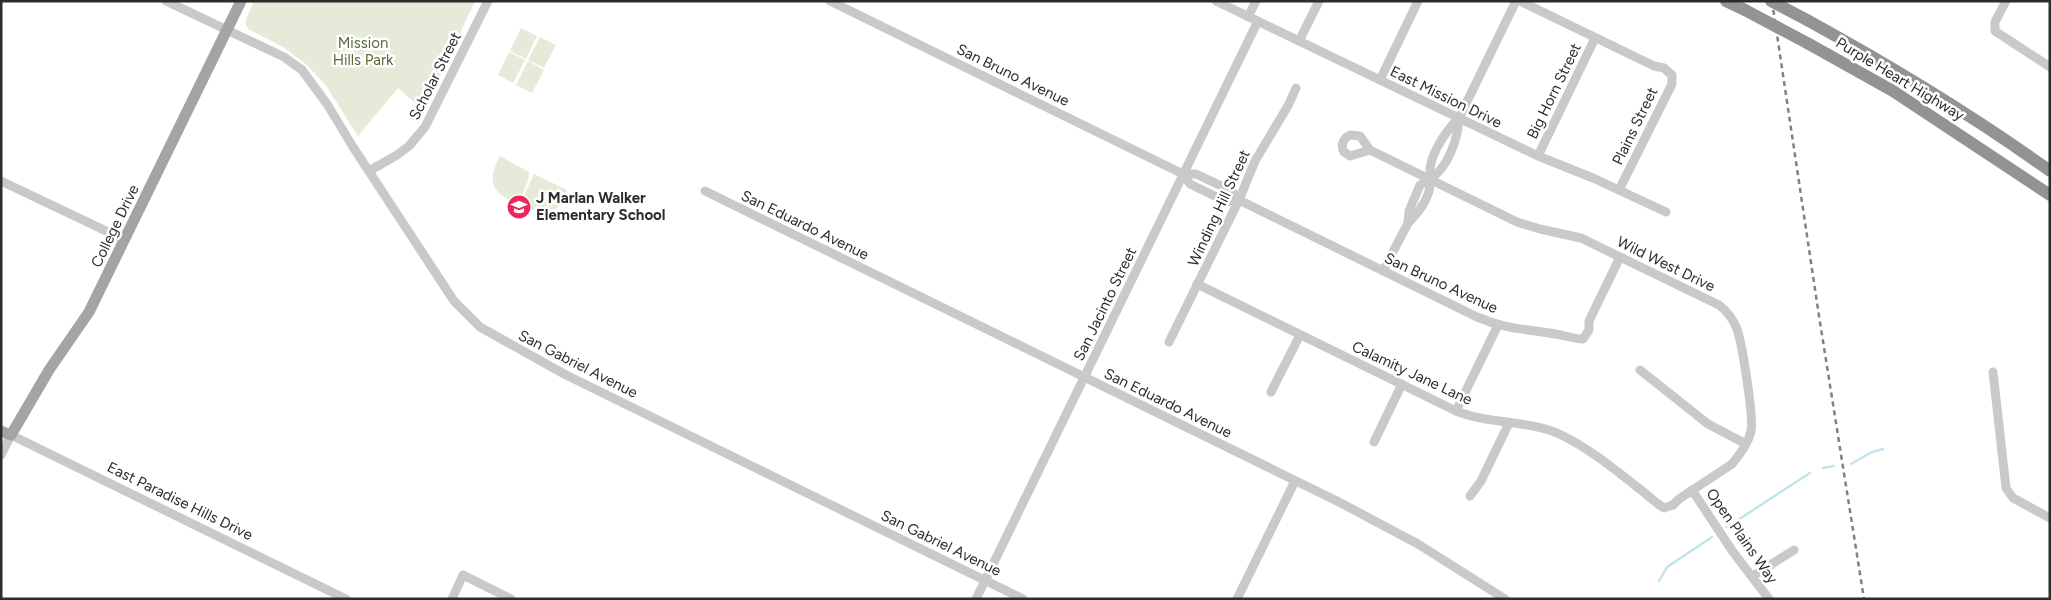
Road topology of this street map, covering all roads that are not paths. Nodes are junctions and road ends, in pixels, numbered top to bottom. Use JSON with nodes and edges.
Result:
{"nodes":[{"id":1,"x":166,"y":1,"type":"edge"},
{"id":2,"x":241,"y":1,"type":"edge"},
{"id":3,"x":488,"y":1,"type":"edge"},
{"id":4,"x":830,"y":1,"type":"edge"},
{"id":5,"x":1216,"y":1,"type":"edge"},
{"id":6,"x":1256,"y":1,"type":"edge"},
{"id":7,"x":1319,"y":1,"type":"edge"},
{"id":8,"x":1418,"y":1,"type":"edge"},
{"id":9,"x":1518,"y":1,"type":"edge"},
{"id":10,"x":1726,"y":1,"type":"edge"},
{"id":11,"x":1770,"y":1,"type":"edge"},
{"id":12,"x":2006,"y":1,"type":"edge"},
{"id":13,"x":1248,"y":17,"type":"junction"},
{"id":14,"x":1258,"y":21,"type":"junction"},
{"id":15,"x":226,"y":30,"type":"junction"},
{"id":16,"x":1595,"y":38,"type":"junction"},
{"id":17,"x":1299,"y":41,"type":"junction"},
{"id":18,"x":2050,"y":67,"type":"edge"},
{"id":19,"x":1380,"y":80,"type":"junction"},
{"id":20,"x":1296,"y":88,"type":"dead end"},
{"id":21,"x":1459,"y":118,"type":"junction"},
{"id":22,"x":1370,"y":150,"type":"dead end"},
{"id":23,"x":1538,"y":156,"type":"junction"},
{"id":24,"x":369,"y":171,"type":"junction"},
{"id":25,"x":2050,"y":171,"type":"edge"},
{"id":26,"x":1183,"y":174,"type":"junction"},
{"id":27,"x":1430,"y":179,"type":"junction"},
{"id":28,"x":1,"y":181,"type":"edge"},
{"id":29,"x":1619,"y":190,"type":"junction"},
{"id":30,"x":705,"y":191,"type":"dead end"},
{"id":31,"x":2050,"y":195,"type":"edge"},
{"id":32,"x":1239,"y":200,"type":"junction"},
{"id":33,"x":1666,"y":212,"type":"dead end"},
{"id":34,"x":125,"y":240,"type":"junction"},
{"id":35,"x":1620,"y":257,"type":"junction"},
{"id":36,"x":1383,"y":271,"type":"junction"},
{"id":37,"x":1198,"y":284,"type":"junction"},
{"id":38,"x":1498,"y":325,"type":"junction"},
{"id":39,"x":1300,"y":335,"type":"junction"},
{"id":40,"x":1169,"y":342,"type":"dead end"},
{"id":41,"x":1640,"y":370,"type":"dead end"},
{"id":42,"x":1993,"y":372,"type":"dead end"},
{"id":43,"x":1084,"y":377,"type":"junction"},
{"id":44,"x":1402,"y":384,"type":"junction"},
{"id":45,"x":1272,"y":392,"type":"dead end"},
{"id":46,"x":1456,"y":410,"type":"junction"},
{"id":47,"x":1510,"y":423,"type":"junction"},
{"id":48,"x":6,"y":433,"type":"edge"},
{"id":49,"x":1374,"y":442,"type":"dead end"},
{"id":50,"x":1746,"y":444,"type":"junction"},
{"id":51,"x":1,"y":455,"type":"edge"},
{"id":52,"x":1295,"y":480,"type":"junction"},
{"id":53,"x":1692,"y":490,"type":"junction"},
{"id":54,"x":1470,"y":496,"type":"dead end"},
{"id":55,"x":1664,"y":508,"type":"joint"},
{"id":56,"x":2050,"y":518,"type":"edge"},
{"id":57,"x":1794,"y":550,"type":"dead end"},
{"id":58,"x":1753,"y":576,"type":"junction"},
{"id":59,"x":985,"y":580,"type":"junction"},
{"id":60,"x":346,"y":599,"type":"edge"},
{"id":61,"x":452,"y":599,"type":"edge"},
{"id":62,"x":511,"y":599,"type":"edge"},
{"id":63,"x":976,"y":599,"type":"edge"},
{"id":64,"x":1023,"y":599,"type":"edge"},
{"id":65,"x":1237,"y":599,"type":"edge"},
{"id":66,"x":1505,"y":599,"type":"edge"},
{"id":67,"x":1769,"y":599,"type":"edge"}],
"edges":[{"from":1,"to":15,"type":"street","name":"San Gabriel Avenue"},
{"from":2,"to":15,"type":"main road","name":"College Drive"},
{"from":3,"to":24,"type":"street","name":"Scholar Street"},
{"from":4,"to":26,"type":"street","name":"San Bruno Avenue"},
{"from":5,"to":13,"type":"street","name":"East Mission Drive"},
{"from":6,"to":13,"type":"street"},
{"from":7,"to":17,"type":"street"},
{"from":8,"to":19,"type":"street"},
{"from":9,"to":16,"type":"street"},
{"from":9,"to":21,"type":"street"},
{"from":10,"to":31,"type":"highway","name":"Purple Heart Highway","bridge":true},
{"from":11,"to":25,"type":"highway","name":"Purple Heart Highway","bridge":true},
{"from":12,"to":18,"type":"street"},
{"from":13,"to":14,"type":"street","name":"East Mission Drive"},
{"from":14,"to":17,"type":"street","name":"East Mission Drive"},
{"from":14,"to":26,"type":"street","name":"San Jacinto Street"},
{"from":15,"to":24,"type":"street","name":"San Gabriel Avenue"},
{"from":15,"to":34,"type":"main road","name":"College Drive"},
{"from":16,"to":23,"type":"street","name":"Big Horn Street"},
{"from":16,"to":29,"type":"street","name":"Plains Street"},
{"from":17,"to":19,"type":"street","name":"East Mission Drive"},
{"from":19,"to":21,"type":"street","name":"East Mission Drive"},
{"from":20,"to":32,"type":"street","name":"Winding Hill Street"},
{"from":21,"to":23,"type":"street","name":"East Mission Drive"},
{"from":21,"to":27,"type":"street"},
{"from":22,"to":27,"type":"street","name":"Wild West Drive"},
{"from":23,"to":29,"type":"street","name":"East Mission Drive"},
{"from":24,"to":59,"type":"street","name":"San Gabriel Avenue"},
{"from":26,"to":32,"type":"street","name":"San Bruno Avenue"},
{"from":26,"to":43,"type":"street","name":"San Jacinto Street"},
{"from":27,"to":35,"type":"street","name":"Wild West Drive"},
{"from":27,"to":36,"type":"street"},
{"from":28,"to":34,"type":"street"},
{"from":29,"to":33,"type":"street","name":"East Mission Drive"},
{"from":30,"to":43,"type":"street","name":"San Eduardo Avenue"},
{"from":32,"to":36,"type":"street","name":"San Bruno Avenue"},
{"from":32,"to":37,"type":"street","name":"Winding Hill Street"},
{"from":34,"to":48,"type":"main road","name":"College Drive"},
{"from":35,"to":38,"type":"street","name":"San Bruno Avenue"},
{"from":35,"to":50,"type":"street","name":"Wild West Drive"},
{"from":36,"to":38,"type":"street","name":"San Bruno Avenue"},
{"from":37,"to":39,"type":"street","name":"Calamity Jane Lane"},
{"from":37,"to":40,"type":"street","name":"Winding Hill Street"},
{"from":38,"to":46,"type":"street"},
{"from":39,"to":44,"type":"street","name":"Calamity Jane Lane"},
{"from":39,"to":45,"type":"street"},
{"from":41,"to":50,"type":"street"},
{"from":42,"to":56,"type":"street"},
{"from":43,"to":52,"type":"street","name":"San Eduardo Avenue"},
{"from":43,"to":59,"type":"street","name":"San Jacinto Street"},
{"from":44,"to":46,"type":"street","name":"Calamity Jane Lane"},
{"from":44,"to":49,"type":"street"},
{"from":46,"to":47,"type":"street","name":"Calamity Jane Lane"},
{"from":47,"to":54,"type":"street"},
{"from":47,"to":55,"type":"street","name":"Calamity Jane Lane"},
{"from":48,"to":51,"type":"street","name":"College Drive"},
{"from":48,"to":60,"type":"street","name":"East Paradise Hills Drive"},
{"from":50,"to":53,"type":"street","name":"Wild West Drive"},
{"from":52,"to":65,"type":"street"},
{"from":52,"to":66,"type":"street","name":"San Eduardo Avenue"},
{"from":53,"to":55,"type":"street","name":"Wild West Drive"},
{"from":53,"to":58,"type":"street","name":"Open Plains Way"},
{"from":57,"to":58,"type":"street"},
{"from":58,"to":67,"type":"street","name":"Open Plains Way"},
{"from":59,"to":63,"type":"street","name":"San Jacinto Street"},
{"from":59,"to":64,"type":"street","name":"San Gabriel Avenue"},
{"from":61,"to":62,"type":"street"}]}
